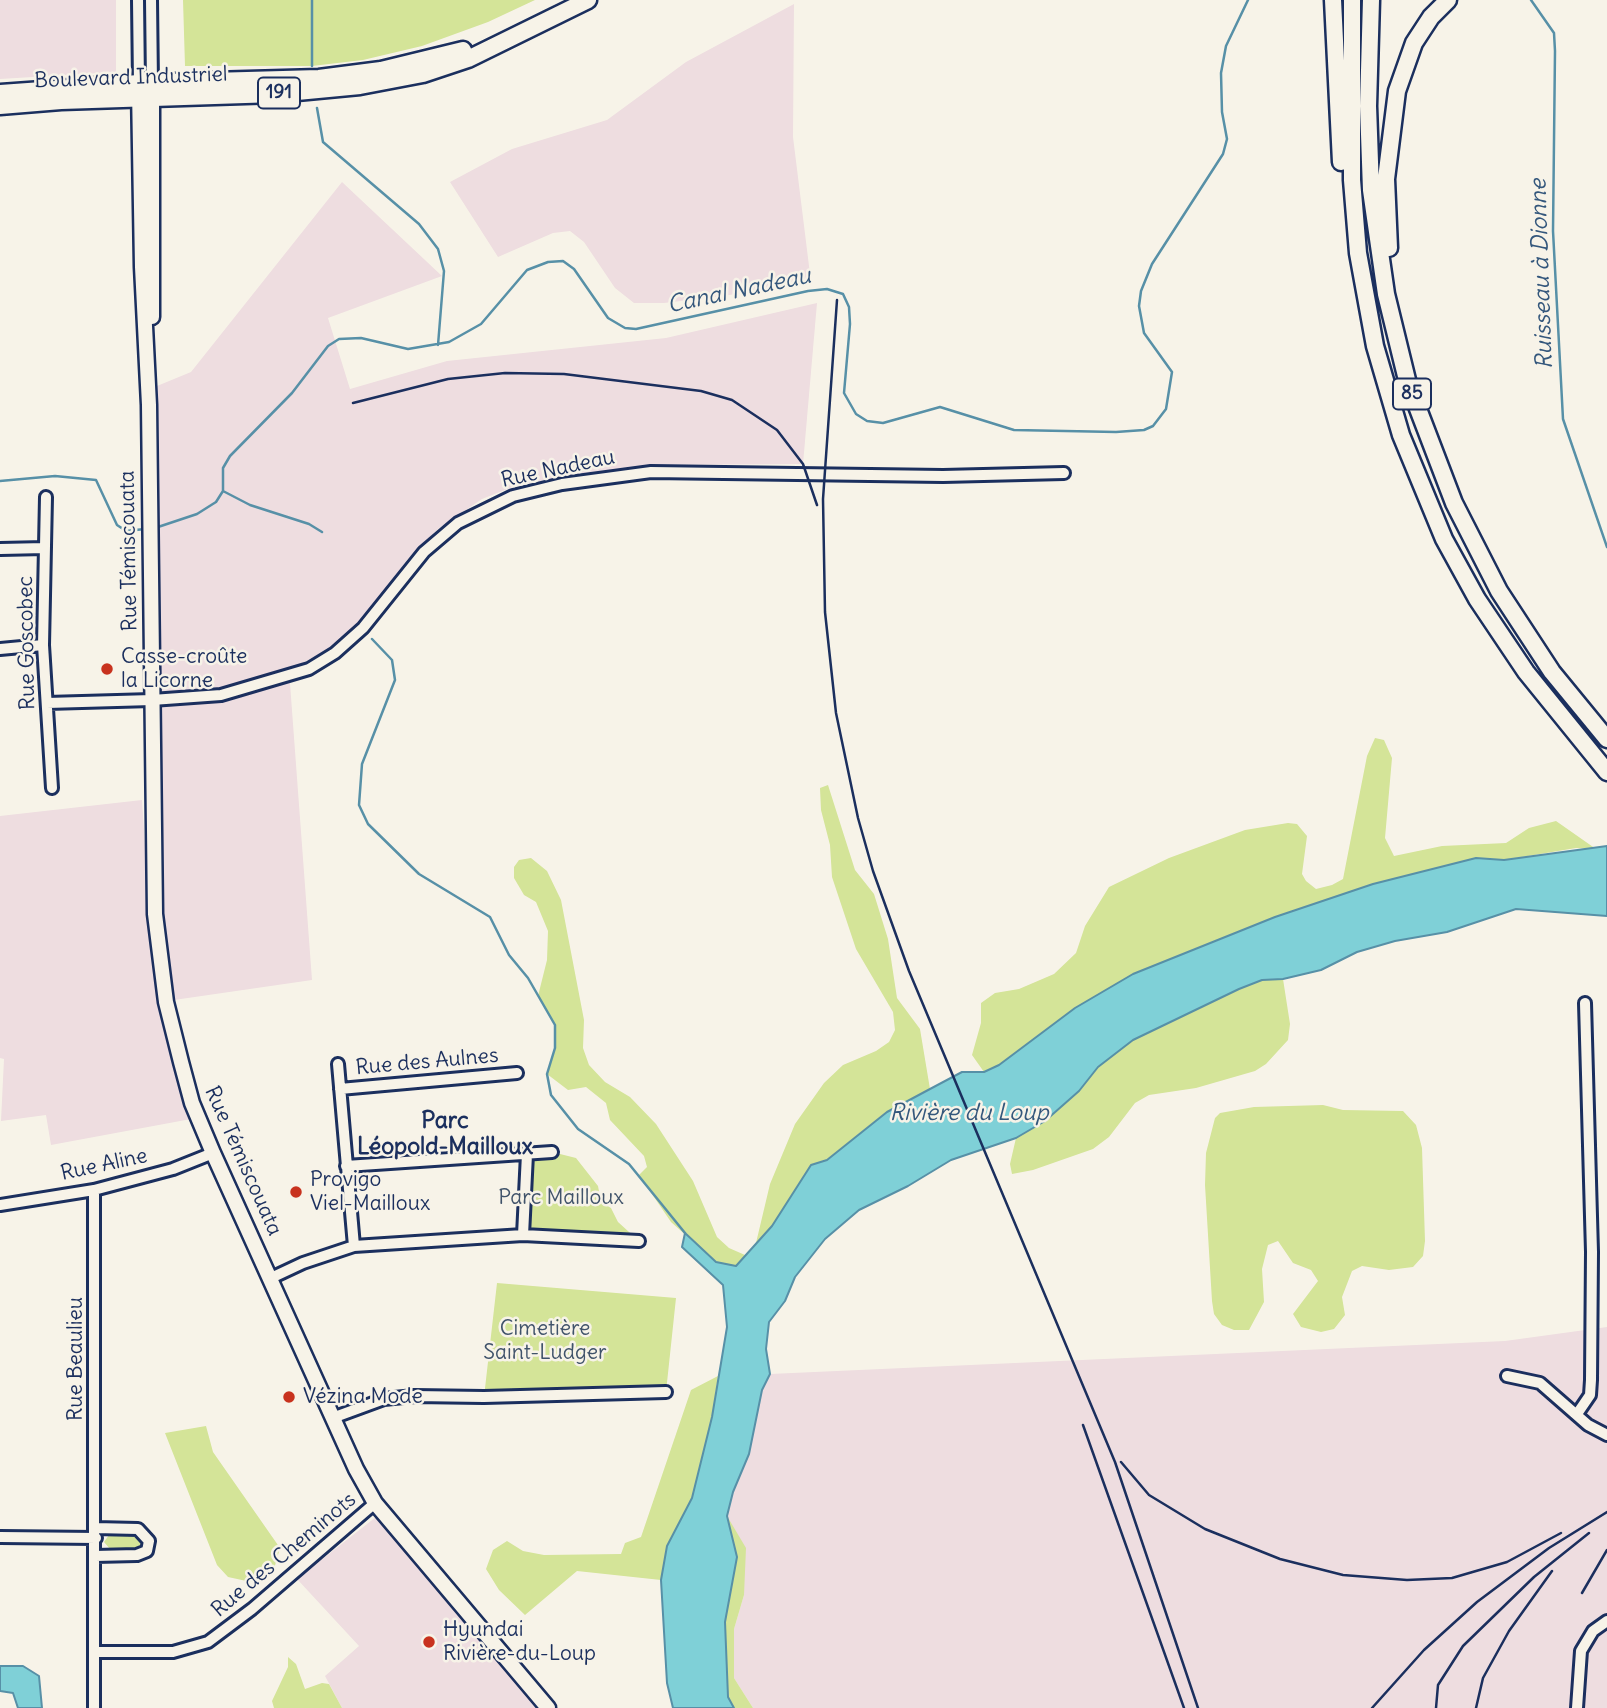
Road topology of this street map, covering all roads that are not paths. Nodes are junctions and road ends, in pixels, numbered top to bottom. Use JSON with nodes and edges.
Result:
{"nodes":[{"id":1,"x":138,"y":0,"type":"edge"},
{"id":2,"x":151,"y":0,"type":"edge"},
{"id":3,"x":588,"y":0,"type":"edge"},
{"id":4,"x":1334,"y":0,"type":"edge"},
{"id":5,"x":1352,"y":0,"type":"edge"},
{"id":6,"x":1371,"y":0,"type":"edge"},
{"id":7,"x":1448,"y":0,"type":"edge"},
{"id":8,"x":145,"y":90,"type":"junction"},
{"id":9,"x":0,"y":93,"type":"edge"},
{"id":10,"x":0,"y":106,"type":"edge"},
{"id":11,"x":1405,"y":448,"type":"junction"},
{"id":12,"x":1064,"y":473,"type":"dead end"},
{"id":13,"x":46,"y":497,"type":"dead end"},
{"id":14,"x":45,"y":548,"type":"junction"},
{"id":15,"x":0,"y":549,"type":"edge"},
{"id":16,"x":1486,"y":568,"type":"junction"},
{"id":17,"x":43,"y":645,"type":"junction"},
{"id":18,"x":0,"y":649,"type":"edge"},
{"id":19,"x":152,"y":701,"type":"junction"},
{"id":20,"x":47,"y":703,"type":"junction"},
{"id":21,"x":1607,"y":739,"type":"edge"},
{"id":22,"x":1607,"y":772,"type":"edge"},
{"id":23,"x":52,"y":788,"type":"dead end"},
{"id":24,"x":1585,"y":1003,"type":"dead end"},
{"id":25,"x":338,"y":1064,"type":"dead end"},
{"id":26,"x":517,"y":1073,"type":"dead end"},
{"id":27,"x":340,"y":1089,"type":"junction"},
{"id":28,"x":552,"y":1152,"type":"dead end"},
{"id":29,"x":213,"y":1153,"type":"junction"},
{"id":30,"x":527,"y":1154,"type":"junction"},
{"id":31,"x":346,"y":1167,"type":"junction"},
{"id":32,"x":94,"y":1190,"type":"junction"},
{"id":33,"x":0,"y":1205,"type":"edge"},
{"id":34,"x":523,"y":1235,"type":"junction"},
{"id":35,"x":639,"y":1241,"type":"dead end"},
{"id":36,"x":354,"y":1246,"type":"junction"},
{"id":37,"x":271,"y":1278,"type":"junction"},
{"id":38,"x":1507,"y":1376,"type":"dead end"},
{"id":39,"x":666,"y":1392,"type":"dead end"},
{"id":40,"x":1577,"y":1414,"type":"junction"},
{"id":41,"x":335,"y":1417,"type":"junction"},
{"id":42,"x":1607,"y":1435,"type":"edge"},
{"id":43,"x":375,"y":1503,"type":"junction"},
{"id":44,"x":95,"y":1533,"type":"junction"},
{"id":45,"x":0,"y":1537,"type":"edge"},
{"id":46,"x":95,"y":1556,"type":"junction"},
{"id":47,"x":1607,"y":1621,"type":"edge"},
{"id":48,"x":95,"y":1652,"type":"junction"},
{"id":49,"x":93,"y":1708,"type":"edge"},
{"id":50,"x":548,"y":1708,"type":"edge"},
{"id":51,"x":1577,"y":1708,"type":"edge"}],
"edges":[{"from":1,"to":8,"type":"street","name":"Rue Témiscouata"},
{"from":2,"to":8,"type":"street","name":"Rue Témiscouata"},
{"from":3,"to":8,"type":"highway","name":"Boulevard Industriel","number":"191"},
{"from":4,"to":11,"type":"highway"},
{"from":5,"to":11,"type":"highway","number":"85"},
{"from":6,"to":16,"type":"highway","number":"85"},
{"from":7,"to":16,"type":"highway"},
{"from":8,"to":9,"type":"highway","name":"Boulevard Industriel","number":"191"},
{"from":8,"to":10,"type":"highway","name":"Boulevard Industriel","number":"191"},
{"from":8,"to":19,"type":"main road","name":"Rue Témiscouata"},
{"from":11,"to":22,"type":"highway","number":"85"},
{"from":12,"to":19,"type":"street","name":"Rue Nadeau"},
{"from":13,"to":14,"type":"street","name":"Rue Goscobec"},
{"from":14,"to":15,"type":"street"},
{"from":14,"to":17,"type":"street","name":"Rue Goscobec"},
{"from":16,"to":21,"type":"highway","number":"85"},
{"from":17,"to":18,"type":"street"},
{"from":17,"to":20,"type":"street","name":"Rue Goscobec"},
{"from":19,"to":20,"type":"street","name":"Rue Nadeau"},
{"from":19,"to":29,"type":"main road","name":"Rue Témiscouata"},
{"from":20,"to":23,"type":"street","name":"Rue Goscobec"},
{"from":24,"to":40,"type":"street"},
{"from":25,"to":27,"type":"street"},
{"from":26,"to":27,"type":"street","name":"Rue des Aulnes"},
{"from":27,"to":31,"type":"street"},
{"from":28,"to":30,"type":"street"},
{"from":29,"to":32,"type":"street","name":"Rue Aline"},
{"from":29,"to":37,"type":"main road","name":"Rue Témiscouata"},
{"from":30,"to":31,"type":"street"},
{"from":30,"to":34,"type":"street"},
{"from":31,"to":36,"type":"street"},
{"from":32,"to":33,"type":"street","name":"Rue Aline"},
{"from":32,"to":44,"type":"street","name":"Rue Beaulieu"},
{"from":34,"to":35,"type":"street"},
{"from":34,"to":36,"type":"street"},
{"from":36,"to":37,"type":"street"},
{"from":37,"to":41,"type":"main road","name":"Rue Témiscouata"},
{"from":38,"to":40,"type":"street"},
{"from":39,"to":41,"type":"street"},
{"from":40,"to":42,"type":"street"},
{"from":41,"to":43,"type":"main road","name":"Rue Témiscouata"},
{"from":43,"to":48,"type":"street","name":"Rue des Cheminots"},
{"from":43,"to":50,"type":"main road","name":"Rue Témiscouata"},
{"from":44,"to":45,"type":"street"},
{"from":44,"to":46,"type":"street","name":"Rue Beaulieu"},
{"from":44,"to":46,"type":"street"},
{"from":46,"to":48,"type":"street","name":"Rue Beaulieu"},
{"from":47,"to":51,"type":"street"},
{"from":48,"to":49,"type":"street","name":"Rue Beaulieu"}]}
